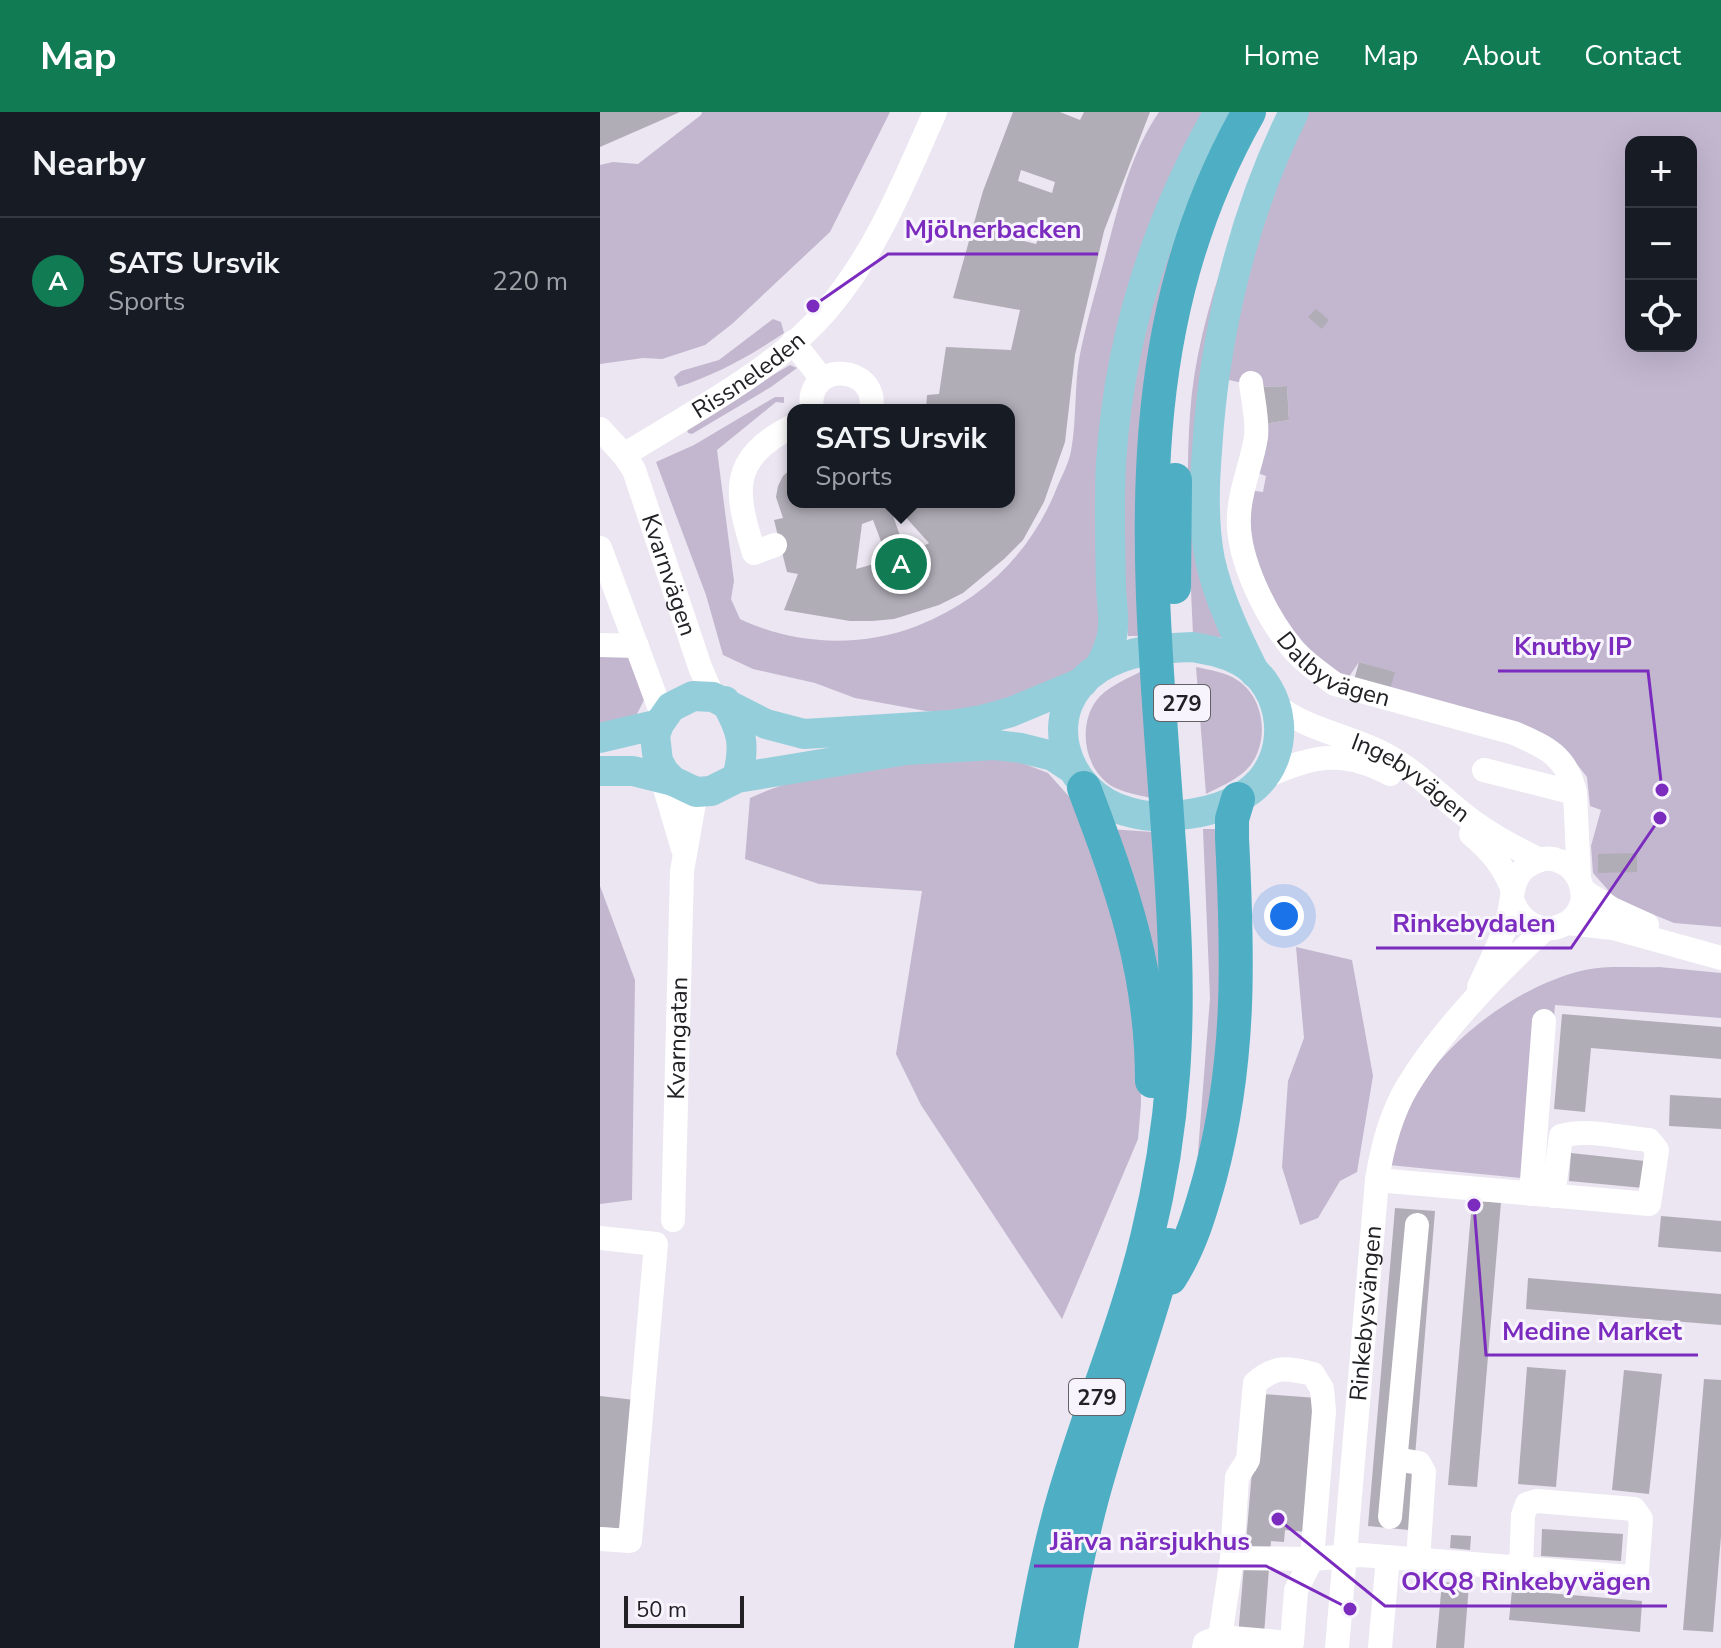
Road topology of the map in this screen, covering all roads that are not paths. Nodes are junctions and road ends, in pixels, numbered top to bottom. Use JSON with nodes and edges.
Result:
{"nodes":[{"id":1,"x":935,"y":112,"type":"edge"},
{"id":2,"x":1219,"y":112,"type":"edge"},
{"id":3,"x":1249,"y":112,"type":"edge"},
{"id":4,"x":1273,"y":112,"type":"edge"},
{"id":5,"x":1294,"y":112,"type":"edge"},
{"id":6,"x":793,"y":342,"type":"junction"},
{"id":7,"x":819,"y":374,"type":"junction"},
{"id":8,"x":875,"y":377,"type":"dead end"},
{"id":9,"x":1251,"y":383,"type":"dead end"},
{"id":10,"x":811,"y":404,"type":"edge"},
{"id":11,"x":827,"y":404,"type":"edge"},
{"id":12,"x":857,"y":404,"type":"edge"},
{"id":13,"x":870,"y":404,"type":"edge"},
{"id":14,"x":600,"y":429,"type":"edge"},
{"id":15,"x":787,"y":429,"type":"edge"},
{"id":16,"x":624,"y":455,"type":"junction"},
{"id":17,"x":775,"y":545,"type":"dead end"},
{"id":18,"x":600,"y":548,"type":"edge"},
{"id":19,"x":600,"y":645,"type":"edge"},
{"id":20,"x":637,"y":646,"type":"junction"},
{"id":21,"x":1104,"y":668,"type":"junction"},
{"id":22,"x":1256,"y":675,"type":"junction"},
{"id":23,"x":719,"y":699,"type":"junction"},
{"id":24,"x":1276,"y":705,"type":"junction"},
{"id":25,"x":661,"y":720,"type":"junction"},
{"id":26,"x":600,"y":738,"type":"edge"},
{"id":27,"x":1484,"y":770,"type":"dead end"},
{"id":28,"x":600,"y":771,"type":"edge"},
{"id":29,"x":1264,"y":777,"type":"junction"},
{"id":30,"x":737,"y":778,"type":"junction"},
{"id":31,"x":1078,"y":778,"type":"junction"},
{"id":32,"x":677,"y":784,"type":"junction"},
{"id":33,"x":1224,"y":804,"type":"junction"},
{"id":34,"x":1581,"y":815,"type":"junction"},
{"id":35,"x":684,"y":855,"type":"junction"},
{"id":36,"x":1545,"y":859,"type":"junction"},
{"id":37,"x":1581,"y":884,"type":"junction"},
{"id":38,"x":1512,"y":894,"type":"junction"},
{"id":39,"x":1556,"y":926,"type":"junction"},
{"id":40,"x":1721,"y":945,"type":"edge"},
{"id":41,"x":1721,"y":958,"type":"edge"},
{"id":42,"x":1471,"y":1004,"type":"junction"},
{"id":43,"x":1544,"y":1021,"type":"dead end"},
{"id":44,"x":1377,"y":1180,"type":"junction"},
{"id":45,"x":1542,"y":1195,"type":"junction"},
{"id":46,"x":1154,"y":1205,"type":"junction"},
{"id":47,"x":673,"y":1220,"type":"dead end"},
{"id":48,"x":1417,"y":1225,"type":"dead end"},
{"id":49,"x":600,"y":1238,"type":"edge"},
{"id":50,"x":1152,"y":1306,"type":"junction"},
{"id":51,"x":1396,"y":1459,"type":"junction"},
{"id":52,"x":1390,"y":1517,"type":"dead end"},
{"id":53,"x":600,"y":1539,"type":"edge"},
{"id":54,"x":1345,"y":1557,"type":"junction"},
{"id":55,"x":1388,"y":1557,"type":"junction"},
{"id":56,"x":1232,"y":1558,"type":"junction"},
{"id":57,"x":1312,"y":1559,"type":"junction"},
{"id":58,"x":1418,"y":1560,"type":"junction"},
{"id":59,"x":1521,"y":1568,"type":"junction"},
{"id":60,"x":1212,"y":1642,"type":"edge"},
{"id":61,"x":1294,"y":1645,"type":"edge"},
{"id":62,"x":1031,"y":1648,"type":"edge"},
{"id":63,"x":1061,"y":1648,"type":"edge"},
{"id":64,"x":1337,"y":1648,"type":"edge"},
{"id":65,"x":1380,"y":1648,"type":"edge"}],
"edges":[{"from":1,"to":6,"type":"street","name":"Rissneleden"},
{"from":2,"to":21,"type":"main road"},
{"from":3,"to":46,"type":"highway","number":"279"},
{"from":4,"to":50,"type":"highway","number":"279"},
{"from":5,"to":22,"type":"main road"},
{"from":6,"to":7,"type":"street"},
{"from":6,"to":16,"type":"street","name":"Rissneleden"},
{"from":7,"to":8,"type":"street"},
{"from":7,"to":10,"type":"street"},
{"from":7,"to":13,"type":"street"},
{"from":9,"to":34,"type":"street","name":"Dalbyvägen"},
{"from":11,"to":12,"type":"street"},
{"from":14,"to":16,"type":"street"},
{"from":15,"to":17,"type":"street"},
{"from":16,"to":23,"type":"street","name":"Kvarnvägen"},
{"from":18,"to":20,"type":"street"},
{"from":19,"to":20,"type":"street"},
{"from":20,"to":25,"type":"street"},
{"from":21,"to":22,"type":"main road"},
{"from":21,"to":23,"type":"main road"},
{"from":21,"to":31,"type":"main road"},
{"from":22,"to":24,"type":"main road"},
{"from":23,"to":25,"type":"main road"},
{"from":23,"to":30,"type":"main road"},
{"from":24,"to":29,"type":"main road"},
{"from":24,"to":36,"type":"street","name":"Ingebyvägen"},
{"from":25,"to":26,"type":"main road"},
{"from":25,"to":32,"type":"main road"},
{"from":27,"to":34,"type":"street"},
{"from":28,"to":32,"type":"main road"},
{"from":29,"to":33,"type":"main road"},
{"from":29,"to":38,"type":"street","name":"Ingebyvägen"},
{"from":30,"to":31,"type":"main road"},
{"from":30,"to":32,"type":"main road"},
{"from":31,"to":33,"type":"main road"},
{"from":31,"to":46,"type":"highway"},
{"from":32,"to":35,"type":"street"},
{"from":32,"to":35,"type":"street"},
{"from":33,"to":50,"type":"highway"},
{"from":34,"to":36,"type":"street"},
{"from":34,"to":37,"type":"street","name":"Dalbyvägen"},
{"from":35,"to":47,"type":"street","name":"Kvarngatan"},
{"from":36,"to":37,"type":"street"},
{"from":36,"to":38,"type":"street","name":"Rinkebysvängen"},
{"from":37,"to":39,"type":"street","name":"Rinkebysvängen"},
{"from":37,"to":40,"type":"street"},
{"from":38,"to":39,"type":"street"},
{"from":38,"to":42,"type":"street","name":"Rinkebysvängen"},
{"from":39,"to":41,"type":"street"},
{"from":39,"to":42,"type":"street","name":"Rinkebysvängen"},
{"from":42,"to":44,"type":"street","name":"Rinkebysvängen"},
{"from":43,"to":45,"type":"street"},
{"from":44,"to":45,"type":"street"},
{"from":44,"to":54,"type":"street","name":"Rinkebysvängen"},
{"from":45,"to":45,"type":"street"},
{"from":46,"to":62,"type":"highway","number":"279"},
{"from":48,"to":51,"type":"street"},
{"from":49,"to":53,"type":"street"},
{"from":50,"to":63,"type":"highway","number":"279"},
{"from":51,"to":52,"type":"street"},
{"from":51,"to":58,"type":"street"},
{"from":54,"to":55,"type":"street"},
{"from":54,"to":57,"type":"street"},
{"from":54,"to":64,"type":"street","name":"Rinkebysvängen"},
{"from":55,"to":58,"type":"street"},
{"from":55,"to":65,"type":"street"},
{"from":56,"to":57,"type":"street"},
{"from":56,"to":57,"type":"street"},
{"from":56,"to":60,"type":"street"},
{"from":57,"to":61,"type":"street"},
{"from":58,"to":59,"type":"street"},
{"from":59,"to":59,"type":"street"},
{"from":60,"to":61,"type":"street"}]}
